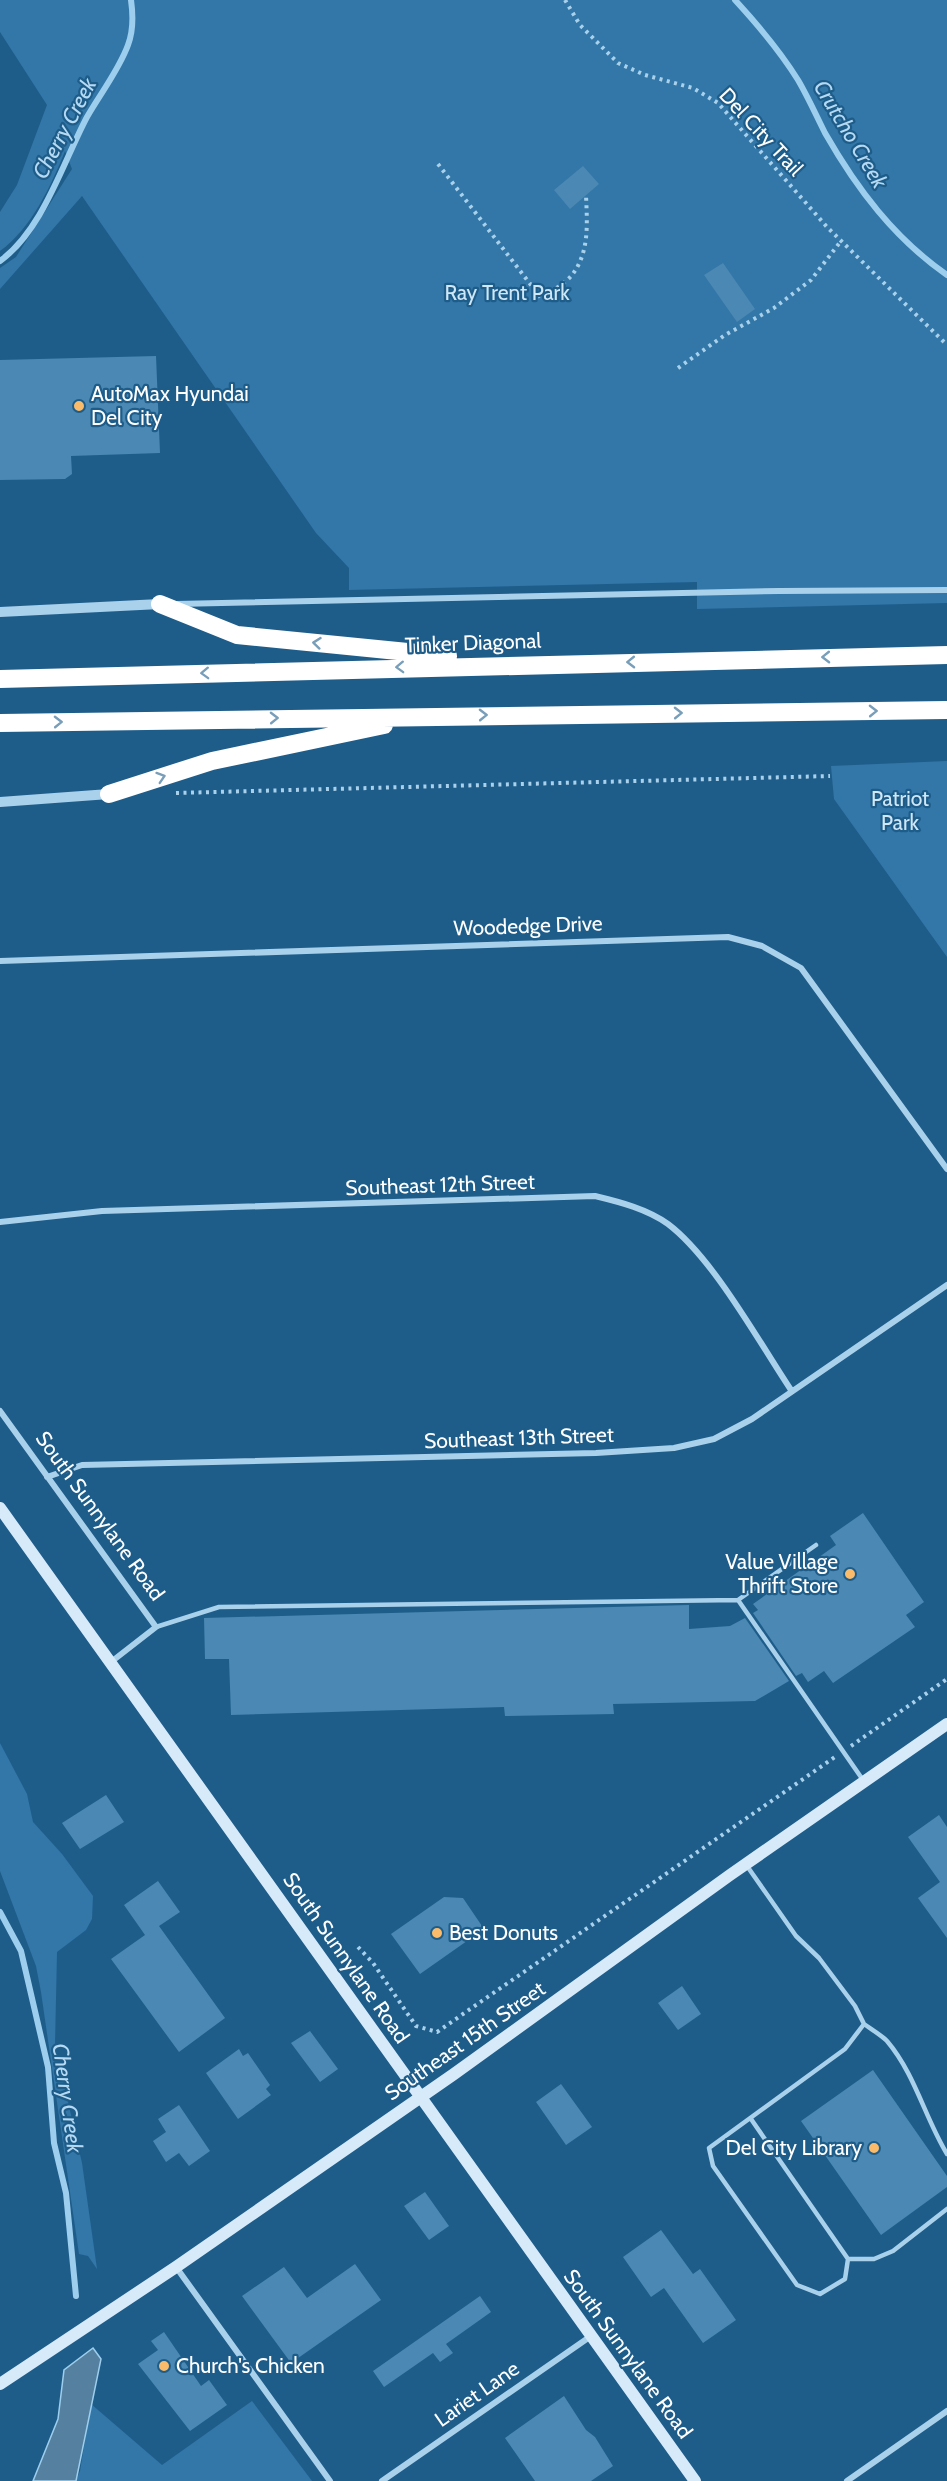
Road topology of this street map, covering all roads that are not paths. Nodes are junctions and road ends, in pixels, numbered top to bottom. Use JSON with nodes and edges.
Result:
{"nodes":[{"id":1,"x":947,"y":590,"type":"edge"},
{"id":2,"x":160,"y":604,"type":"junction"},
{"id":3,"x":0,"y":612,"type":"edge"},
{"id":4,"x":947,"y":655,"type":"edge"},
{"id":5,"x":521,"y":664,"type":"junction"},
{"id":6,"x":0,"y":679,"type":"edge"},
{"id":7,"x":947,"y":710,"type":"edge"},
{"id":8,"x":424,"y":716,"type":"junction"},
{"id":9,"x":0,"y":723,"type":"edge"},
{"id":10,"x":109,"y":794,"type":"joint"},
{"id":11,"x":0,"y":802,"type":"edge"},
{"id":12,"x":0,"y":962,"type":"edge"},
{"id":13,"x":947,"y":1169,"type":"edge"},
{"id":14,"x":0,"y":1222,"type":"edge"},
{"id":15,"x":947,"y":1285,"type":"edge"},
{"id":16,"x":791,"y":1390,"type":"junction"},
{"id":17,"x":0,"y":1411,"type":"edge"},
{"id":18,"x":47,"y":1477,"type":"junction"},
{"id":19,"x":0,"y":1508,"type":"edge"},
{"id":20,"x":816,"y":1545,"type":"dead end"},
{"id":21,"x":738,"y":1600,"type":"junction"},
{"id":22,"x":156,"y":1627,"type":"junction"},
{"id":23,"x":111,"y":1662,"type":"junction"},
{"id":24,"x":947,"y":1724,"type":"edge"},
{"id":25,"x":864,"y":1782,"type":"junction"},
{"id":26,"x":746,"y":1864,"type":"junction"},
{"id":27,"x":864,"y":2024,"type":"junction"},
{"id":28,"x":420,"y":2097,"type":"junction"},
{"id":29,"x":751,"y":2119,"type":"junction"},
{"id":30,"x":947,"y":2154,"type":"edge"},
{"id":31,"x":947,"y":2209,"type":"edge"},
{"id":32,"x":848,"y":2259,"type":"junction"},
{"id":33,"x":176,"y":2266,"type":"junction"},
{"id":34,"x":591,"y":2335,"type":"junction"},
{"id":35,"x":0,"y":2384,"type":"edge"},
{"id":36,"x":947,"y":2412,"type":"edge"},
{"id":37,"x":330,"y":2481,"type":"edge"},
{"id":38,"x":382,"y":2481,"type":"edge"},
{"id":39,"x":695,"y":2481,"type":"edge"},
{"id":40,"x":847,"y":2481,"type":"edge"}],
"edges":[{"from":1,"to":2,"type":"street"},
{"from":2,"to":3,"type":"street"},
{"from":5,"to":2,"type":"highway","one_way":true},
{"from":4,"to":5,"type":"highway","name":"Tinker Diagonal","one_way":true},
{"from":5,"to":6,"type":"highway","name":"Tinker Diagonal","one_way":true},
{"from":8,"to":7,"type":"highway","one_way":true},
{"from":9,"to":8,"type":"highway","one_way":true},
{"from":10,"to":8,"type":"highway","one_way":true},
{"from":10,"to":11,"type":"street"},
{"from":12,"to":13,"type":"street","name":"Woodedge Drive"},
{"from":14,"to":16,"type":"street","name":"Southeast 12th Street"},
{"from":15,"to":16,"type":"street","name":"Southeast 13th Street"},
{"from":16,"to":18,"type":"street","name":"Southeast 13th Street"},
{"from":17,"to":18,"type":"street","name":"South Sunnylane Road"},
{"from":18,"to":22,"type":"street","name":"South Sunnylane Road"},
{"from":19,"to":23,"type":"main road","name":"South Sunnylane Road"},
{"from":20,"to":21,"type":"lane"},
{"from":21,"to":22,"type":"lane"},
{"from":21,"to":25,"type":"lane"},
{"from":22,"to":23,"type":"street","name":"South Sunnylane Road"},
{"from":23,"to":28,"type":"main road","name":"South Sunnylane Road"},
{"from":24,"to":25,"type":"main road","name":"Southeast 15th Street"},
{"from":25,"to":26,"type":"main road","name":"Southeast 15th Street"},
{"from":26,"to":27,"type":"lane"},
{"from":26,"to":28,"type":"main road","name":"Southeast 15th Street"},
{"from":27,"to":29,"type":"lane"},
{"from":27,"to":30,"type":"lane"},
{"from":28,"to":33,"type":"main road","name":"Southeast 15th Street"},
{"from":28,"to":34,"type":"main road","name":"South Sunnylane Road"},
{"from":29,"to":32,"type":"lane"},
{"from":29,"to":32,"type":"lane"},
{"from":31,"to":32,"type":"lane"},
{"from":33,"to":35,"type":"main road","name":"Southeast 15th Street"},
{"from":33,"to":37,"type":"street"},
{"from":34,"to":38,"type":"street","name":"Lariet Lane"},
{"from":34,"to":39,"type":"main road","name":"South Sunnylane Road"},
{"from":36,"to":40,"type":"street"}]}
